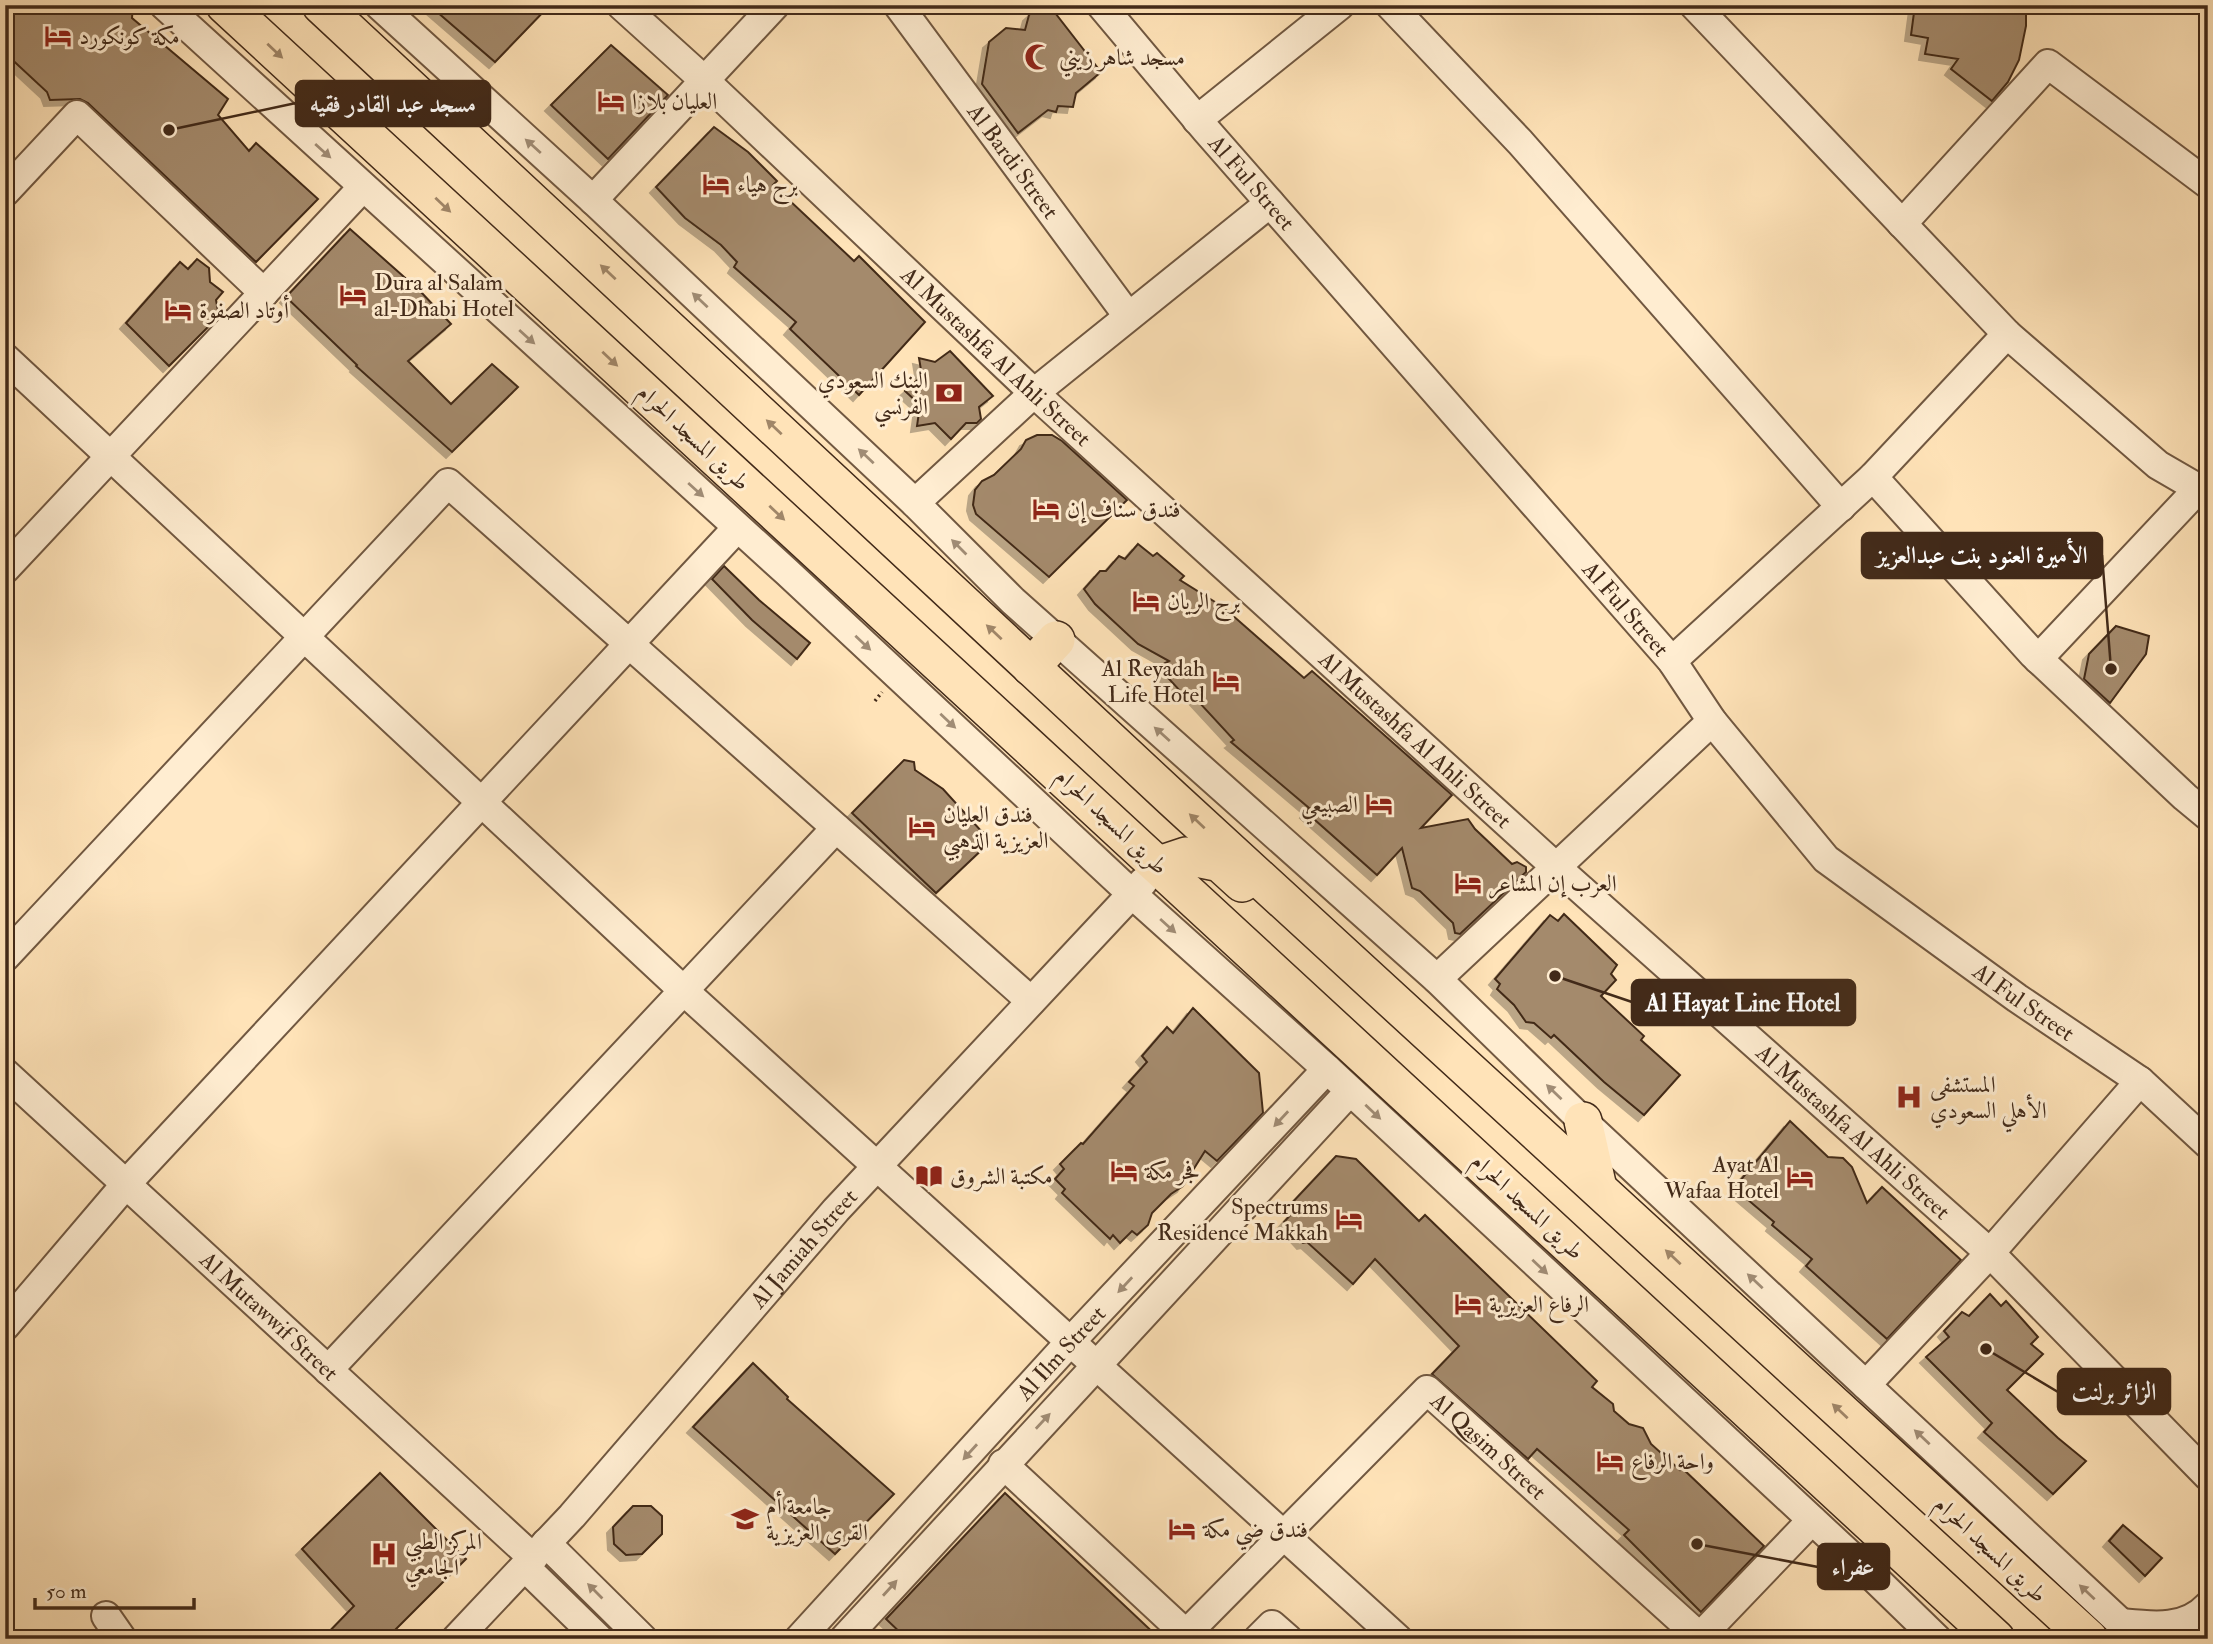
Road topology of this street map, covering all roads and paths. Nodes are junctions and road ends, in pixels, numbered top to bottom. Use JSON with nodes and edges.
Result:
{"nodes":[{"id":1,"x":164,"y":5,"type":"edge"},
{"id":2,"x":225,"y":5,"type":"edge"},
{"id":3,"x":321,"y":5,"type":"edge"},
{"id":4,"x":379,"y":5,"type":"edge"},
{"id":5,"x":621,"y":5,"type":"edge"},
{"id":6,"x":775,"y":5,"type":"edge"},
{"id":7,"x":898,"y":5,"type":"edge"},
{"id":8,"x":1101,"y":5,"type":"edge"},
{"id":9,"x":1390,"y":5,"type":"edge"},
{"id":10,"x":1694,"y":5,"type":"edge"},
{"id":11,"x":1336,"y":7,"type":"edge"},
{"id":12,"x":704,"y":80,"type":"junction"},
{"id":13,"x":1198,"y":120,"type":"junction"},
{"id":14,"x":2208,"y":184,"type":"edge"},
{"id":15,"x":363,"y":187,"type":"junction"},
{"id":16,"x":5,"y":192,"type":"edge"},
{"id":17,"x":593,"y":200,"type":"junction"},
{"id":18,"x":1269,"y":202,"type":"junction"},
{"id":19,"x":1902,"y":224,"type":"junction"},
{"id":20,"x":264,"y":293,"type":"junction"},
{"id":21,"x":1128,"y":316,"type":"junction"},
{"id":22,"x":2007,"y":334,"type":"junction"},
{"id":23,"x":5,"y":358,"type":"edge"},
{"id":24,"x":1034,"y":393,"type":"junction"},
{"id":25,"x":111,"y":457,"type":"junction"},
{"id":26,"x":1873,"y":477,"type":"junction"},
{"id":27,"x":2203,"y":492,"type":"edge"},
{"id":28,"x":915,"y":503,"type":"junction"},
{"id":29,"x":1841,"y":507,"type":"junction"},
{"id":30,"x":737,"y":527,"type":"junction"},
{"id":31,"x":813,"y":546,"type":"junction"},
{"id":32,"x":5,"y":569,"type":"edge"},
{"id":33,"x":787,"y":572,"type":"junction"},
{"id":34,"x":304,"y":637,"type":"junction"},
{"id":35,"x":1056,"y":640,"type":"junction"},
{"id":36,"x":629,"y":644,"type":"junction"},
{"id":37,"x":2038,"y":659,"type":"junction"},
{"id":38,"x":1672,"y":661,"type":"junction"},
{"id":39,"x":1031,"y":667,"type":"junction"},
{"id":40,"x":1712,"y":721,"type":"junction"},
{"id":41,"x":482,"y":802,"type":"junction"},
{"id":42,"x":2208,"y":816,"type":"edge"},
{"id":43,"x":836,"y":828,"type":"junction"},
{"id":44,"x":1159,"y":865,"type":"junction"},
{"id":45,"x":1557,"y":868,"type":"junction"},
{"id":46,"x":1132,"y":894,"type":"junction"},
{"id":47,"x":5,"y":957,"type":"edge"},
{"id":48,"x":1437,"y":979,"type":"junction"},
{"id":49,"x":684,"y":991,"type":"junction"},
{"id":50,"x":1031,"y":1002,"type":"junction"},
{"id":51,"x":1424,"y":1029,"type":"junction"},
{"id":52,"x":1328,"y":1069,"type":"junction"},
{"id":53,"x":5,"y":1073,"type":"edge"},
{"id":54,"x":2140,"y":1081,"type":"junction"},
{"id":55,"x":1350,"y":1090,"type":"junction"},
{"id":56,"x":1583,"y":1121,"type":"junction"},
{"id":57,"x":2208,"y":1144,"type":"edge"},
{"id":58,"x":878,"y":1165,"type":"junction"},
{"id":59,"x":126,"y":1184,"type":"junction"},
{"id":60,"x":1598,"y":1188,"type":"junction"},
{"id":61,"x":1990,"y":1253,"type":"junction"},
{"id":62,"x":5,"y":1326,"type":"edge"},
{"id":63,"x":1071,"y":1341,"type":"junction"},
{"id":64,"x":1096,"y":1364,"type":"junction"},
{"id":65,"x":328,"y":1370,"type":"junction"},
{"id":66,"x":1866,"y":1385,"type":"junction"},
{"id":67,"x":1003,"y":1464,"type":"junction"},
{"id":68,"x":2208,"y":1476,"type":"edge"},
{"id":69,"x":1812,"y":1520,"type":"junction"},
{"id":70,"x":1283,"y":1534,"type":"junction"},
{"id":71,"x":1894,"y":1544,"type":"junction"},
{"id":72,"x":535,"y":1556,"type":"junction"},
{"id":73,"x":1866,"y":1570,"type":"junction"},
{"id":74,"x":2208,"y":1606,"type":"edge"},
{"id":75,"x":859,"y":1633,"type":"edge"},
{"id":76,"x":2116,"y":1634,"type":"edge"},
{"id":77,"x":1700,"y":1638,"type":"edge"},
{"id":78,"x":456,"y":1639,"type":"edge"},
{"id":79,"x":599,"y":1639,"type":"edge"},
{"id":80,"x":643,"y":1639,"type":"edge"},
{"id":81,"x":799,"y":1639,"type":"edge"},
{"id":82,"x":1258,"y":1639,"type":"edge"},
{"id":83,"x":1288,"y":1639,"type":"edge"},
{"id":84,"x":1398,"y":1639,"type":"edge"},
{"id":85,"x":1937,"y":1639,"type":"edge"},
{"id":86,"x":1996,"y":1639,"type":"edge"}],
"edges":[{"from":1,"to":15,"type":"street","one_way":true},
{"from":2,"to":31,"type":"main road","name":"طريق المسجد الحرام","one_way":true},
{"from":39,"to":3,"type":"main road","name":"طريق المسجد الحرام","one_way":true},
{"from":17,"to":4,"type":"street","one_way":true},
{"from":5,"to":12,"type":"street","name":"Al Mustashfa Al Ahli Street"},
{"from":6,"to":12,"type":"street"},
{"from":7,"to":21,"type":"street","name":"Al Bardi Street"},
{"from":8,"to":13,"type":"street","name":"Al Ful Street"},
{"from":9,"to":29,"type":"street"},
{"from":10,"to":19,"type":"street"},
{"from":11,"to":13,"type":"street"},
{"from":12,"to":17,"type":"street"},
{"from":12,"to":24,"type":"street","name":"Al Mustashfa Al Ahli Street"},
{"from":13,"to":18,"type":"street","name":"Al Ful Street"},
{"from":14,"to":19,"type":"street"},
{"from":15,"to":20,"type":"street"},
{"from":15,"to":30,"type":"street","one_way":true},
{"from":16,"to":20,"type":"street"},
{"from":28,"to":17,"type":"street","one_way":true},
{"from":18,"to":21,"type":"street"},
{"from":18,"to":38,"type":"street","name":"Al Ful Street"},
{"from":19,"to":22,"type":"street"},
{"from":20,"to":25,"type":"street"},
{"from":21,"to":24,"type":"street"},
{"from":22,"to":26,"type":"street"},
{"from":22,"to":27,"type":"street"},
{"from":23,"to":25,"type":"street"},
{"from":24,"to":28,"type":"street"},
{"from":24,"to":45,"type":"street","name":"Al Mustashfa Al Ahli Street"},
{"from":25,"to":32,"type":"street"},
{"from":25,"to":34,"type":"street"},
{"from":26,"to":29,"type":"street"},
{"from":26,"to":37,"type":"street"},
{"from":27,"to":37,"type":"street"},
{"from":35,"to":28,"type":"street","one_way":true},
{"from":29,"to":38,"type":"street"},
{"from":30,"to":33,"type":"street"},
{"from":30,"to":36,"type":"street"},
{"from":31,"to":33,"type":"street"},
{"from":31,"to":44,"type":"main road","name":"طريق المسجد الحرام"},
{"from":33,"to":46,"type":"street","one_way":true},
{"from":34,"to":36,"type":"street"},
{"from":34,"to":41,"type":"street"},
{"from":34,"to":47,"type":"street"},
{"from":35,"to":39,"type":"main road"},
{"from":48,"to":35,"type":"street","one_way":true},
{"from":36,"to":41,"type":"street"},
{"from":36,"to":43,"type":"street"},
{"from":37,"to":42,"type":"street"},
{"from":38,"to":40,"type":"street","name":"Al Ful Street"},
{"from":51,"to":39,"type":"main road","name":"طريق المسجد الحرام","one_way":true},
{"from":40,"to":45,"type":"street"},
{"from":40,"to":54,"type":"street","name":"Al Ful Street"},
{"from":41,"to":49,"type":"street"},
{"from":41,"to":59,"type":"street"},
{"from":43,"to":49,"type":"street"},
{"from":43,"to":50,"type":"street"},
{"from":44,"to":46,"type":"street","name":"Al Jamiah Street"},
{"from":44,"to":51,"type":"main road"},
{"from":44,"to":71,"type":"main road","name":"طريق المسجد الحرام"},
{"from":45,"to":48,"type":"street"},
{"from":45,"to":61,"type":"street","name":"Al Mustashfa Al Ahli Street"},
{"from":46,"to":50,"type":"street","name":"Al Jamiah Street"},
{"from":46,"to":52,"type":"street","one_way":true},
{"from":56,"to":48,"type":"street","one_way":true},
{"from":49,"to":58,"type":"street"},
{"from":49,"to":65,"type":"street"},
{"from":50,"to":58,"type":"street","name":"Al Jamiah Street"},
{"from":51,"to":60,"type":"main road","name":"طريق المسجد الحرام"},
{"from":52,"to":55,"type":"street"},
{"from":52,"to":63,"type":"street","name":"Al Ilm Street","one_way":true},
{"from":53,"to":59,"type":"street","name":"Al Mutawwif Street"},
{"from":54,"to":57,"type":"street","name":"Al Ful Street"},
{"from":54,"to":61,"type":"street"},
{"from":55,"to":64,"type":"street","name":"Al Ilm Street"},
{"from":55,"to":69,"type":"street","one_way":true},
{"from":56,"to":60,"type":"main road"},
{"from":66,"to":56,"type":"street","one_way":true},
{"from":58,"to":63,"type":"street"},
{"from":58,"to":72,"type":"street","name":"Al Jamiah Street"},
{"from":59,"to":62,"type":"street"},
{"from":59,"to":65,"type":"street","name":"Al Mutawwif Street"},
{"from":76,"to":60,"type":"main road","name":"طريق المسجد الحرام","one_way":true},
{"from":61,"to":66,"type":"street"},
{"from":61,"to":68,"type":"street","name":"Al Mustashfa Al Ahli Street"},
{"from":63,"to":64,"type":"street"},
{"from":63,"to":81,"type":"street","name":"Al Ilm Street","one_way":true},
{"from":67,"to":64,"type":"street","name":"Al Ilm Street","one_way":true},
{"from":64,"to":70,"type":"street"},
{"from":65,"to":72,"type":"street","name":"Al Mutawwif Street"},
{"from":76,"to":66,"type":"street","one_way":true},
{"from":67,"to":70,"type":"street"},
{"from":75,"to":67,"type":"street","name":"Al Ilm Street","one_way":true},
{"from":69,"to":73,"type":"street"},
{"from":69,"to":77,"type":"street"},
{"from":70,"to":77,"type":"street","name":"Al Qasim Street"},
{"from":70,"to":84,"type":"street"},
{"from":71,"to":73,"type":"street"},
{"from":71,"to":86,"type":"main road","name":"طريق المسجد الحرام"},
{"from":72,"to":78,"type":"street","name":"Al Jamiah Street"},
{"from":72,"to":79,"type":"street"},
{"from":80,"to":72,"type":"street","one_way":true},
{"from":73,"to":85,"type":"street"},
{"from":74,"to":76,"type":"street"},
{"from":82,"to":83,"type":"street"}]}
